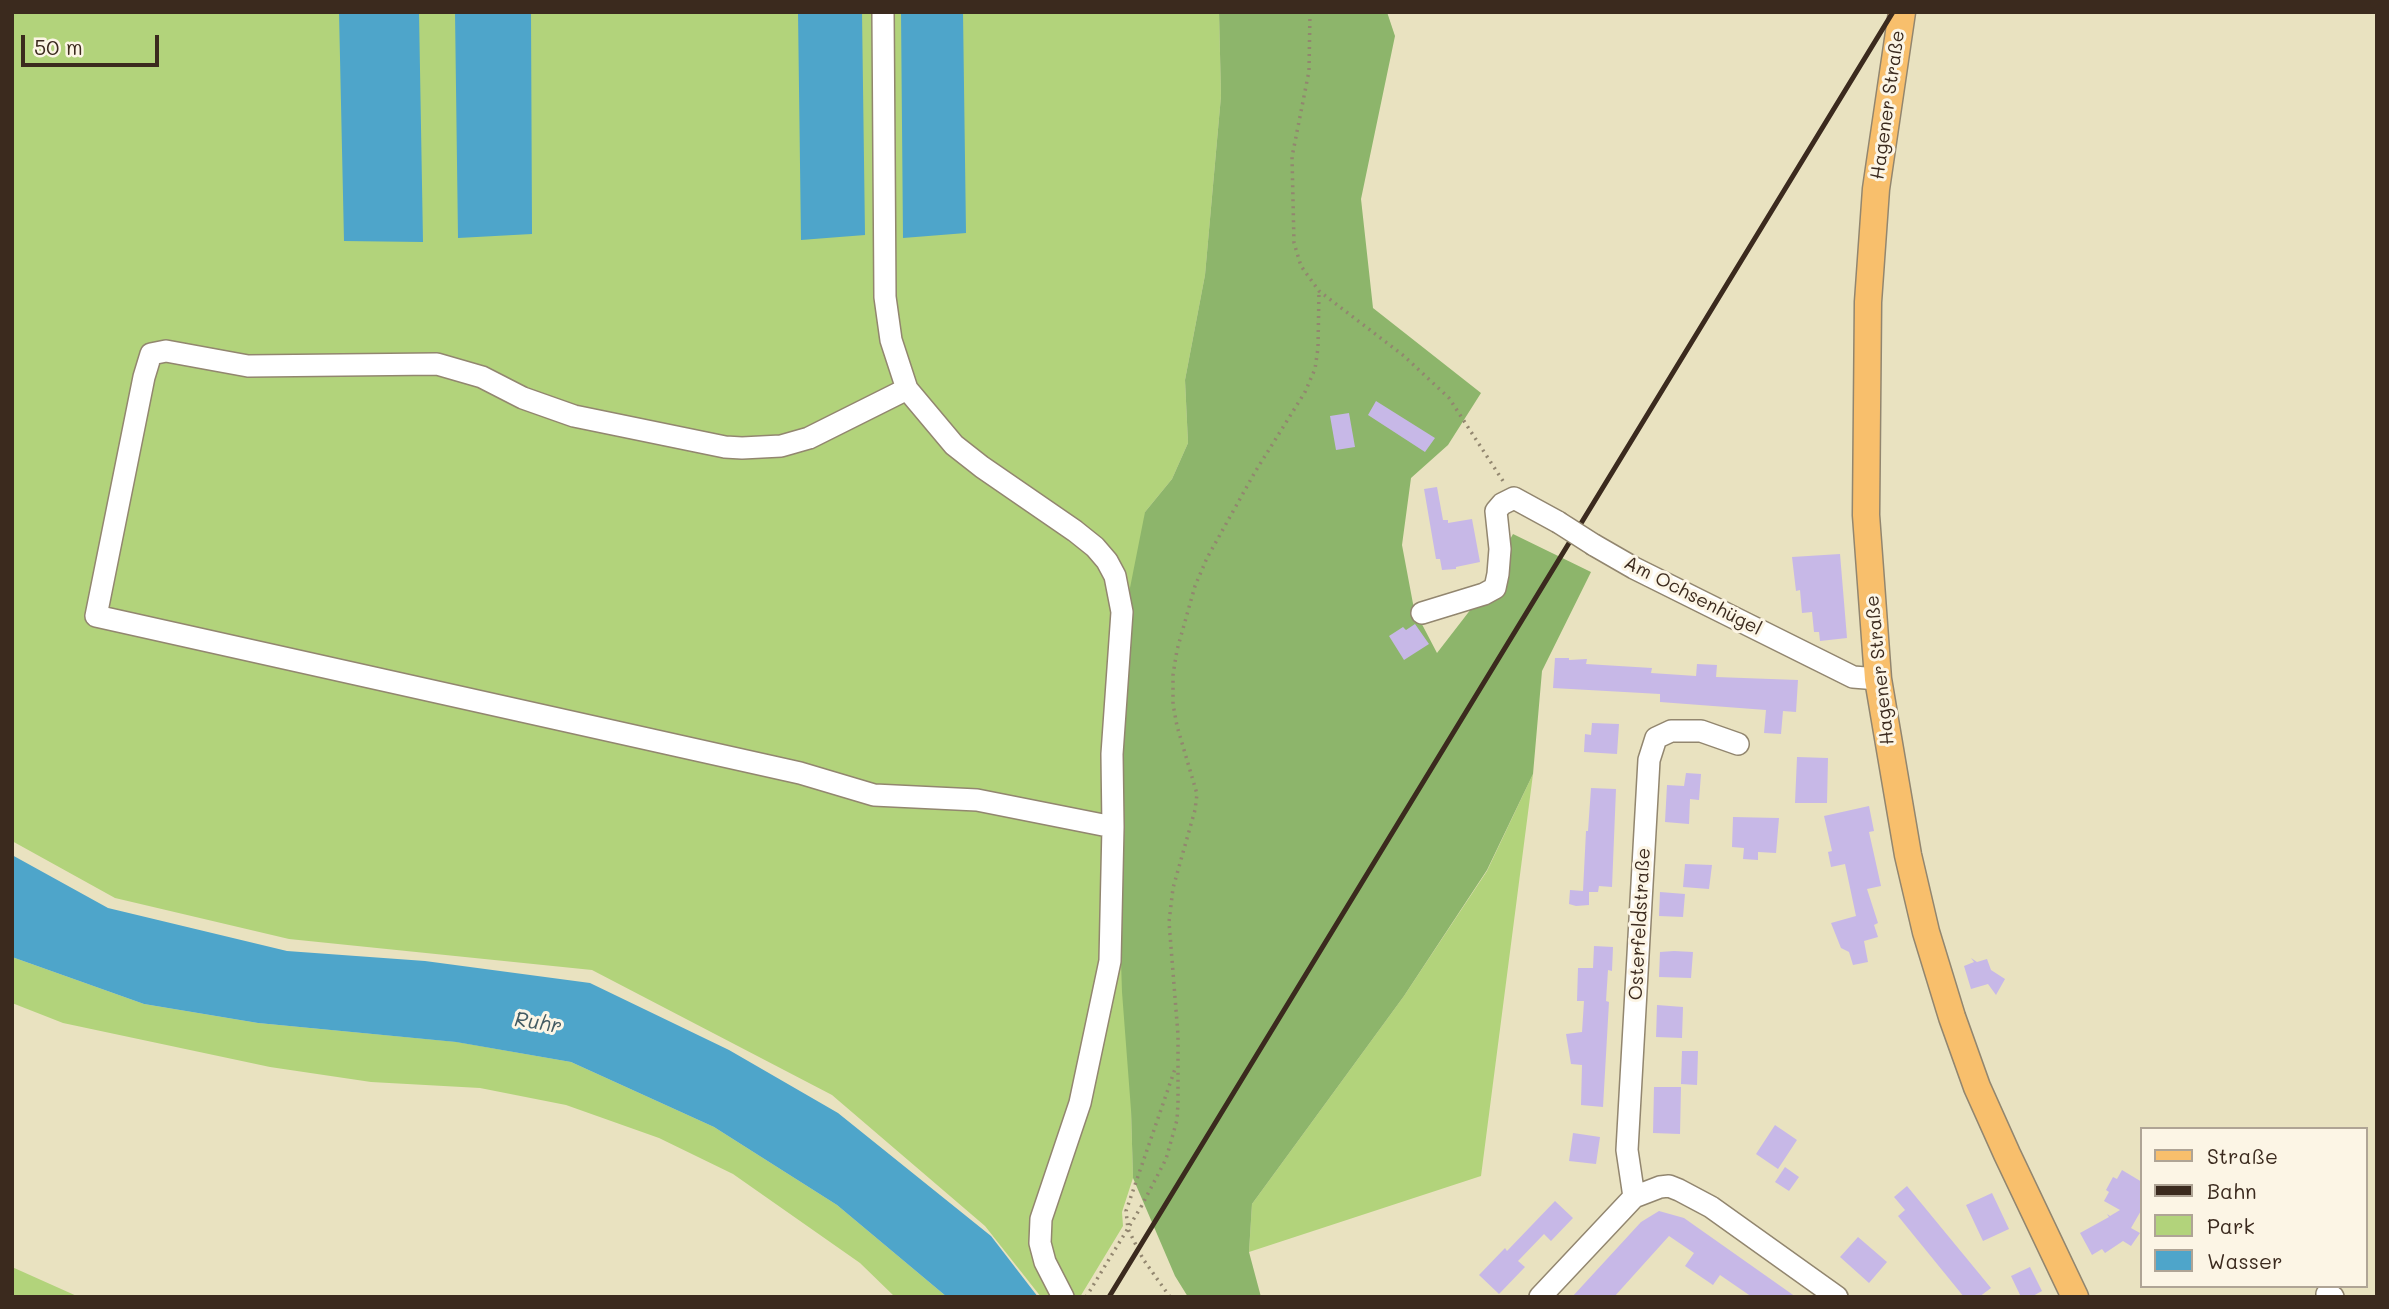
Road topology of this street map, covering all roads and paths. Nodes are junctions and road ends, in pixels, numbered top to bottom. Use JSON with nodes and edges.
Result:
{"nodes":[{"id":1,"x":883,"y":12,"type":"edge"},
{"id":2,"x":1310,"y":12,"type":"edge"},
{"id":3,"x":1902,"y":12,"type":"edge"},
{"id":4,"x":1319,"y":291,"type":"junction"},
{"id":5,"x":907,"y":389,"type":"junction"},
{"id":6,"x":1514,"y":498,"type":"junction"},
{"id":7,"x":1422,"y":613,"type":"dead end"},
{"id":8,"x":1878,"y":679,"type":"junction"},
{"id":9,"x":1738,"y":744,"type":"dead end"},
{"id":10,"x":1113,"y":827,"type":"junction"},
{"id":11,"x":1176,"y":1067,"type":"junction"},
{"id":12,"x":1634,"y":1197,"type":"junction"},
{"id":13,"x":1063,"y":1297,"type":"edge"},
{"id":14,"x":1086,"y":1297,"type":"edge"},
{"id":15,"x":1170,"y":1297,"type":"edge"},
{"id":16,"x":1539,"y":1297,"type":"edge"},
{"id":17,"x":1838,"y":1297,"type":"edge"},
{"id":18,"x":2075,"y":1297,"type":"edge"}],
"edges":[{"from":1,"to":5,"type":"street"},
{"from":2,"to":4,"type":"path"},
{"from":3,"to":8,"type":"main road","name":"Hagener Straße"},
{"from":4,"to":6,"type":"path"},
{"from":4,"to":11,"type":"path"},
{"from":5,"to":10,"type":"street"},
{"from":5,"to":10,"type":"street"},
{"from":6,"to":7,"type":"street"},
{"from":6,"to":8,"type":"street","name":"Am Ochsenhügel","bridge":true},
{"from":8,"to":18,"type":"main road","name":"Hagener Straße"},
{"from":9,"to":12,"type":"street","name":"Osterfeldstraße"},
{"from":10,"to":13,"type":"street"},
{"from":11,"to":14,"type":"path","bridge":true},
{"from":11,"to":15,"type":"path"},
{"from":12,"to":16,"type":"street"},
{"from":12,"to":17,"type":"street"}]}
